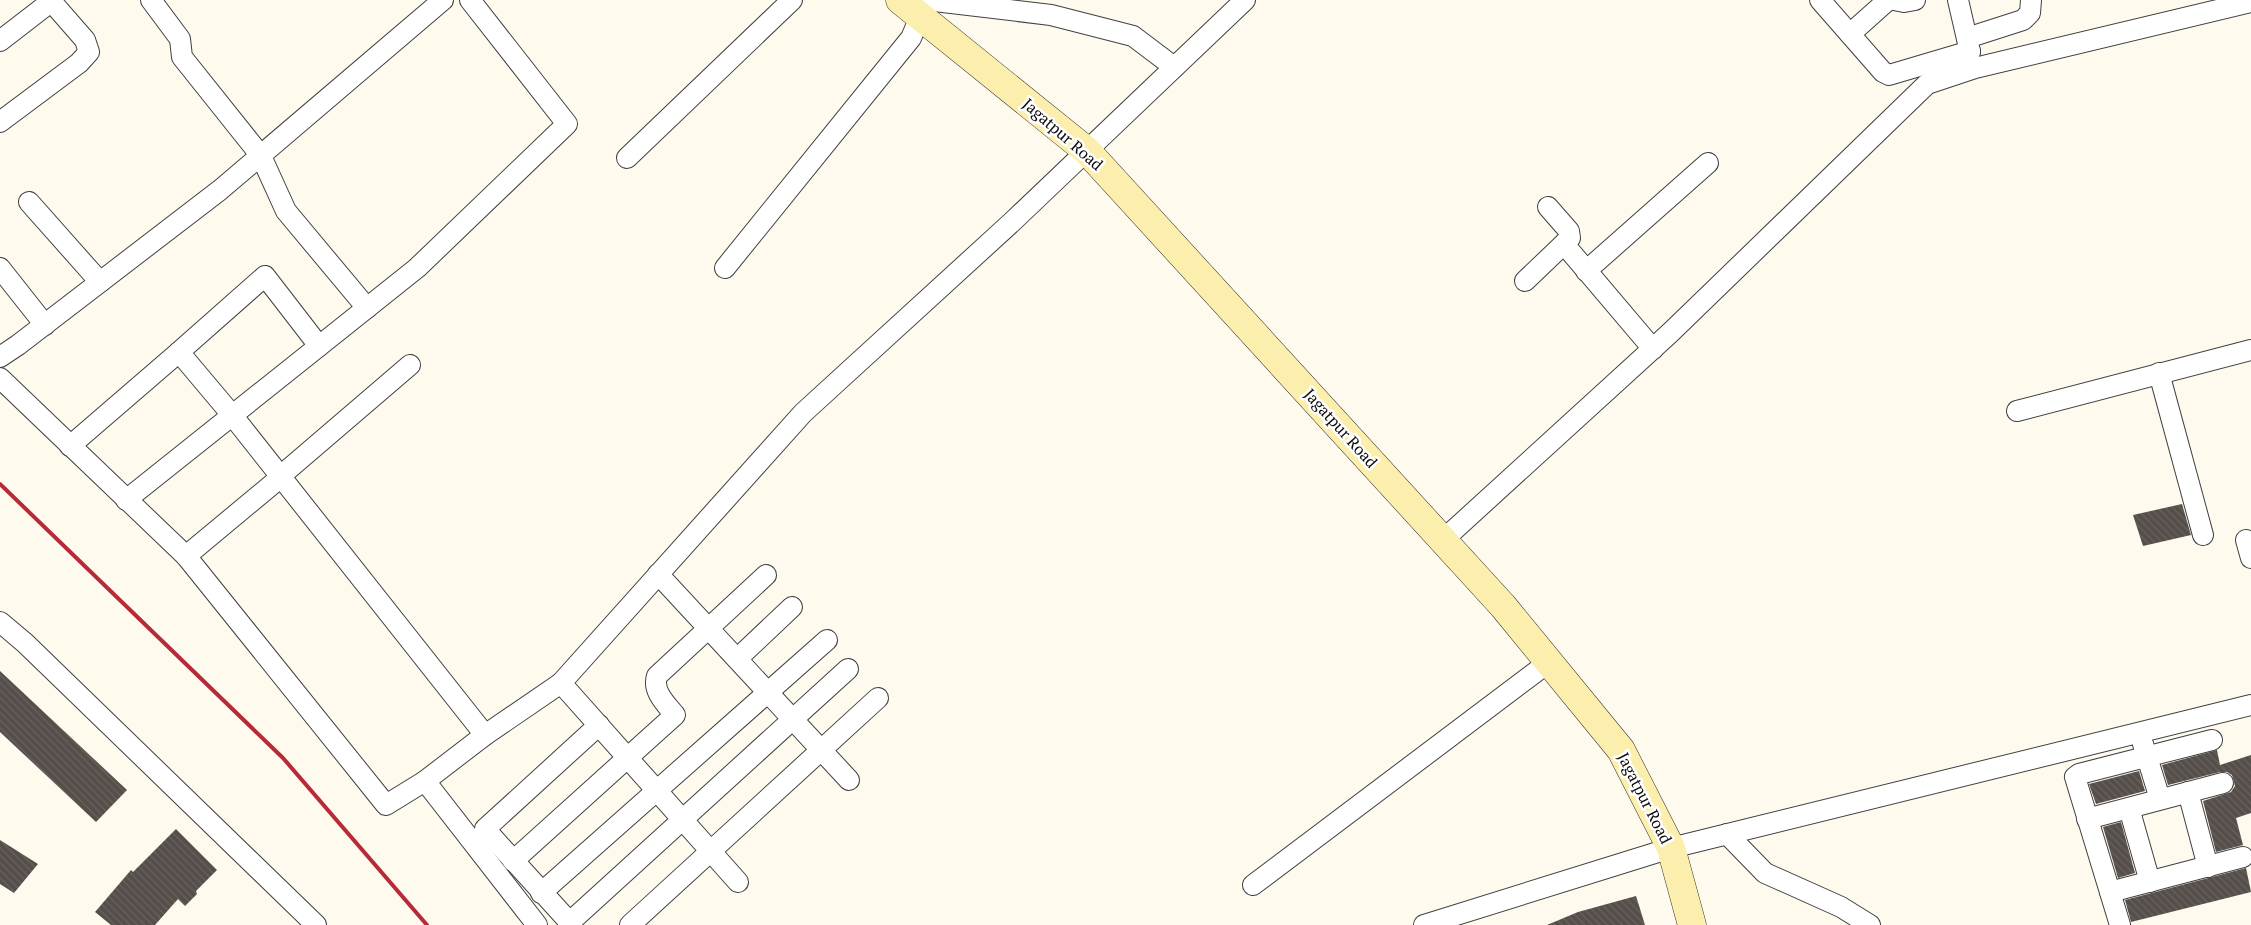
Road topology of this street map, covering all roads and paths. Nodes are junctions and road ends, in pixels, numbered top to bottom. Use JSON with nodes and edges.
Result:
{"nodes":[{"id":1,"x":150,"y":0,"type":"edge"},
{"id":2,"x":443,"y":0,"type":"edge"},
{"id":3,"x":470,"y":0,"type":"edge"},
{"id":4,"x":792,"y":0,"type":"edge"},
{"id":5,"x":1244,"y":0,"type":"edge"},
{"id":6,"x":1820,"y":0,"type":"edge"},
{"id":7,"x":1888,"y":0,"type":"edge"},
{"id":8,"x":1894,"y":0,"type":"edge"},
{"id":9,"x":1916,"y":0,"type":"edge"},
{"id":10,"x":1958,"y":0,"type":"edge"},
{"id":11,"x":2031,"y":0,"type":"edge"},
{"id":12,"x":52,"y":1,"type":"edge"},
{"id":13,"x":2251,"y":2,"type":"edge"},
{"id":14,"x":918,"y":4,"type":"edge"},
{"id":15,"x":1850,"y":34,"type":"junction"},
{"id":16,"x":0,"y":41,"type":"edge"},
{"id":17,"x":1971,"y":52,"type":"junction"},
{"id":18,"x":1174,"y":67,"type":"junction"},
{"id":19,"x":0,"y":122,"type":"edge"},
{"id":20,"x":1086,"y":151,"type":"junction"},
{"id":21,"x":261,"y":156,"type":"junction"},
{"id":22,"x":627,"y":158,"type":"dead end"},
{"id":23,"x":1708,"y":163,"type":"dead end"},
{"id":24,"x":29,"y":202,"type":"dead end"},
{"id":25,"x":1548,"y":207,"type":"dead end"},
{"id":26,"x":1564,"y":244,"type":"junction"},
{"id":27,"x":0,"y":268,"type":"edge"},
{"id":28,"x":725,"y":268,"type":"dead end"},
{"id":29,"x":1586,"y":270,"type":"junction"},
{"id":30,"x":100,"y":282,"type":"junction"},
{"id":31,"x":1525,"y":282,"type":"dead end"},
{"id":32,"x":367,"y":308,"type":"junction"},
{"id":33,"x":45,"y":325,"type":"junction"},
{"id":34,"x":319,"y":346,"type":"junction"},
{"id":35,"x":1653,"y":349,"type":"junction"},
{"id":36,"x":2251,"y":350,"type":"edge"},
{"id":37,"x":179,"y":352,"type":"junction"},
{"id":38,"x":0,"y":356,"type":"edge"},
{"id":39,"x":410,"y":365,"type":"dead end"},
{"id":40,"x":2159,"y":374,"type":"junction"},
{"id":41,"x":0,"y":378,"type":"edge"},
{"id":42,"x":2017,"y":411,"type":"dead end"},
{"id":43,"x":232,"y":415,"type":"junction"},
{"id":44,"x":70,"y":446,"type":"junction"},
{"id":45,"x":281,"y":477,"type":"junction"},
{"id":46,"x":126,"y":500,"type":"junction"},
{"id":47,"x":2203,"y":535,"type":"dead end"},
{"id":48,"x":1443,"y":540,"type":"junction"},
{"id":49,"x":186,"y":556,"type":"junction"},
{"id":50,"x":658,"y":574,"type":"junction"},
{"id":51,"x":766,"y":575,"type":"dead end"},
{"id":52,"x":792,"y":607,"type":"dead end"},
{"id":53,"x":0,"y":622,"type":"edge"},
{"id":54,"x":708,"y":629,"type":"junction"},
{"id":55,"x":826,"y":640,"type":"dead end"},
{"id":56,"x":737,"y":658,"type":"junction"},
{"id":57,"x":1549,"y":662,"type":"junction"},
{"id":58,"x":848,"y":669,"type":"dead end"},
{"id":59,"x":561,"y":683,"type":"junction"},
{"id":60,"x":768,"y":693,"type":"junction"},
{"id":61,"x":878,"y":698,"type":"dead end"},
{"id":62,"x":2251,"y":705,"type":"edge"},
{"id":63,"x":793,"y":720,"type":"junction"},
{"id":64,"x":598,"y":725,"type":"junction"},
{"id":65,"x":2140,"y":733,"type":"junction"},
{"id":66,"x":485,"y":735,"type":"junction"},
{"id":67,"x":2212,"y":740,"type":"dead end"},
{"id":68,"x":822,"y":750,"type":"junction"},
{"id":69,"x":627,"y":757,"type":"junction"},
{"id":70,"x":2147,"y":757,"type":"junction"},
{"id":71,"x":849,"y":780,"type":"dead end"},
{"id":72,"x":425,"y":781,"type":"junction"},
{"id":73,"x":2223,"y":783,"type":"dead end"},
{"id":74,"x":657,"y":790,"type":"junction"},
{"id":75,"x":2188,"y":792,"type":"junction"},
{"id":76,"x":2160,"y":799,"type":"junction"},
{"id":77,"x":2129,"y":808,"type":"junction"},
{"id":78,"x":2087,"y":819,"type":"junction"},
{"id":79,"x":683,"y":820,"type":"junction"},
{"id":80,"x":1727,"y":834,"type":"junction"},
{"id":81,"x":1671,"y":848,"type":"junction"},
{"id":82,"x":710,"y":851,"type":"junction"},
{"id":83,"x":2243,"y":857,"type":"dead end"},
{"id":84,"x":512,"y":860,"type":"junction"},
{"id":85,"x":2208,"y":867,"type":"junction"},
{"id":86,"x":738,"y":882,"type":"dead end"},
{"id":87,"x":2150,"y":882,"type":"junction"},
{"id":88,"x":1253,"y":885,"type":"dead end"},
{"id":89,"x":541,"y":892,"type":"junction"},
{"id":90,"x":2110,"y":892,"type":"junction"},
{"id":91,"x":570,"y":924,"type":"edge"},
{"id":92,"x":316,"y":925,"type":"edge"},
{"id":93,"x":537,"y":925,"type":"edge"},
{"id":94,"x":630,"y":925,"type":"edge"},
{"id":95,"x":1424,"y":925,"type":"edge"},
{"id":96,"x":1692,"y":925,"type":"edge"},
{"id":97,"x":1870,"y":925,"type":"edge"},
{"id":98,"x":2120,"y":925,"type":"edge"}],
"edges":[{"from":1,"to":21,"type":"street"},
{"from":2,"to":21,"type":"street"},
{"from":3,"to":32,"type":"street"},
{"from":4,"to":22,"type":"street"},
{"from":5,"to":18,"type":"street"},
{"from":6,"to":15,"type":"street"},
{"from":7,"to":15,"type":"street"},
{"from":8,"to":9,"type":"street"},
{"from":10,"to":17,"type":"street"},
{"from":11,"to":17,"type":"street"},
{"from":12,"to":16,"type":"street"},
{"from":12,"to":19,"type":"street"},
{"from":13,"to":17,"type":"street"},
{"from":14,"to":18,"type":"street"},
{"from":14,"to":20,"type":"street","name":"Jagatpur Road"},
{"from":14,"to":28,"type":"street"},
{"from":15,"to":17,"type":"street"},
{"from":17,"to":35,"type":"street"},
{"from":18,"to":20,"type":"street"},
{"from":20,"to":48,"type":"street","name":"Jagatpur Road"},
{"from":20,"to":50,"type":"street"},
{"from":21,"to":30,"type":"street"},
{"from":21,"to":32,"type":"street"},
{"from":23,"to":29,"type":"street"},
{"from":24,"to":30,"type":"street"},
{"from":25,"to":26,"type":"street"},
{"from":26,"to":29,"type":"street"},
{"from":26,"to":31,"type":"street"},
{"from":27,"to":33,"type":"street"},
{"from":29,"to":35,"type":"street"},
{"from":30,"to":33,"type":"street"},
{"from":32,"to":34,"type":"street"},
{"from":33,"to":38,"type":"street"},
{"from":34,"to":37,"type":"street"},
{"from":34,"to":43,"type":"street"},
{"from":35,"to":48,"type":"street"},
{"from":36,"to":40,"type":"street"},
{"from":37,"to":43,"type":"street"},
{"from":37,"to":44,"type":"street"},
{"from":39,"to":45,"type":"street"},
{"from":40,"to":42,"type":"street"},
{"from":40,"to":47,"type":"street"},
{"from":41,"to":44,"type":"street"},
{"from":43,"to":45,"type":"street"},
{"from":43,"to":46,"type":"street"},
{"from":44,"to":46,"type":"street"},
{"from":45,"to":49,"type":"street"},
{"from":45,"to":66,"type":"street"},
{"from":46,"to":49,"type":"street"},
{"from":48,"to":57,"type":"street","name":"Jagatpur Road"},
{"from":49,"to":72,"type":"street"},
{"from":50,"to":54,"type":"street"},
{"from":50,"to":59,"type":"street"},
{"from":51,"to":54,"type":"street"},
{"from":52,"to":56,"type":"street"},
{"from":53,"to":92,"type":"street"},
{"from":54,"to":56,"type":"street"},
{"from":54,"to":69,"type":"street"},
{"from":55,"to":60,"type":"street"},
{"from":56,"to":60,"type":"street"},
{"from":57,"to":81,"type":"street","name":"Jagatpur Road"},
{"from":57,"to":88,"type":"street"},
{"from":58,"to":63,"type":"street"},
{"from":59,"to":64,"type":"street"},
{"from":59,"to":66,"type":"street"},
{"from":60,"to":63,"type":"street"},
{"from":60,"to":74,"type":"street"},
{"from":61,"to":68,"type":"street"},
{"from":62,"to":65,"type":"street"},
{"from":63,"to":68,"type":"street"},
{"from":63,"to":79,"type":"street"},
{"from":64,"to":69,"type":"street"},
{"from":64,"to":84,"type":"street"},
{"from":65,"to":70,"type":"street"},
{"from":65,"to":80,"type":"street"},
{"from":66,"to":72,"type":"street"},
{"from":67,"to":70,"type":"street"},
{"from":68,"to":71,"type":"street"},
{"from":68,"to":82,"type":"street"},
{"from":69,"to":74,"type":"street"},
{"from":69,"to":84,"type":"street"},
{"from":70,"to":76,"type":"street"},
{"from":70,"to":78,"type":"street"},
{"from":72,"to":93,"type":"street"},
{"from":73,"to":75,"type":"street"},
{"from":74,"to":79,"type":"street"},
{"from":74,"to":89,"type":"street"},
{"from":75,"to":76,"type":"street"},
{"from":75,"to":85,"type":"street"},
{"from":76,"to":77,"type":"street"},
{"from":77,"to":78,"type":"street"},
{"from":77,"to":87,"type":"street"},
{"from":78,"to":90,"type":"street"},
{"from":79,"to":82,"type":"street"},
{"from":79,"to":91,"type":"street"},
{"from":80,"to":81,"type":"street"},
{"from":80,"to":97,"type":"street"},
{"from":81,"to":95,"type":"street"},
{"from":81,"to":96,"type":"street","name":"Jagatpur Road"},
{"from":82,"to":86,"type":"street"},
{"from":82,"to":94,"type":"street"},
{"from":83,"to":85,"type":"street"},
{"from":84,"to":89,"type":"street"},
{"from":85,"to":87,"type":"street"},
{"from":87,"to":90,"type":"street"},
{"from":89,"to":91,"type":"street"},
{"from":90,"to":98,"type":"street"}]}
